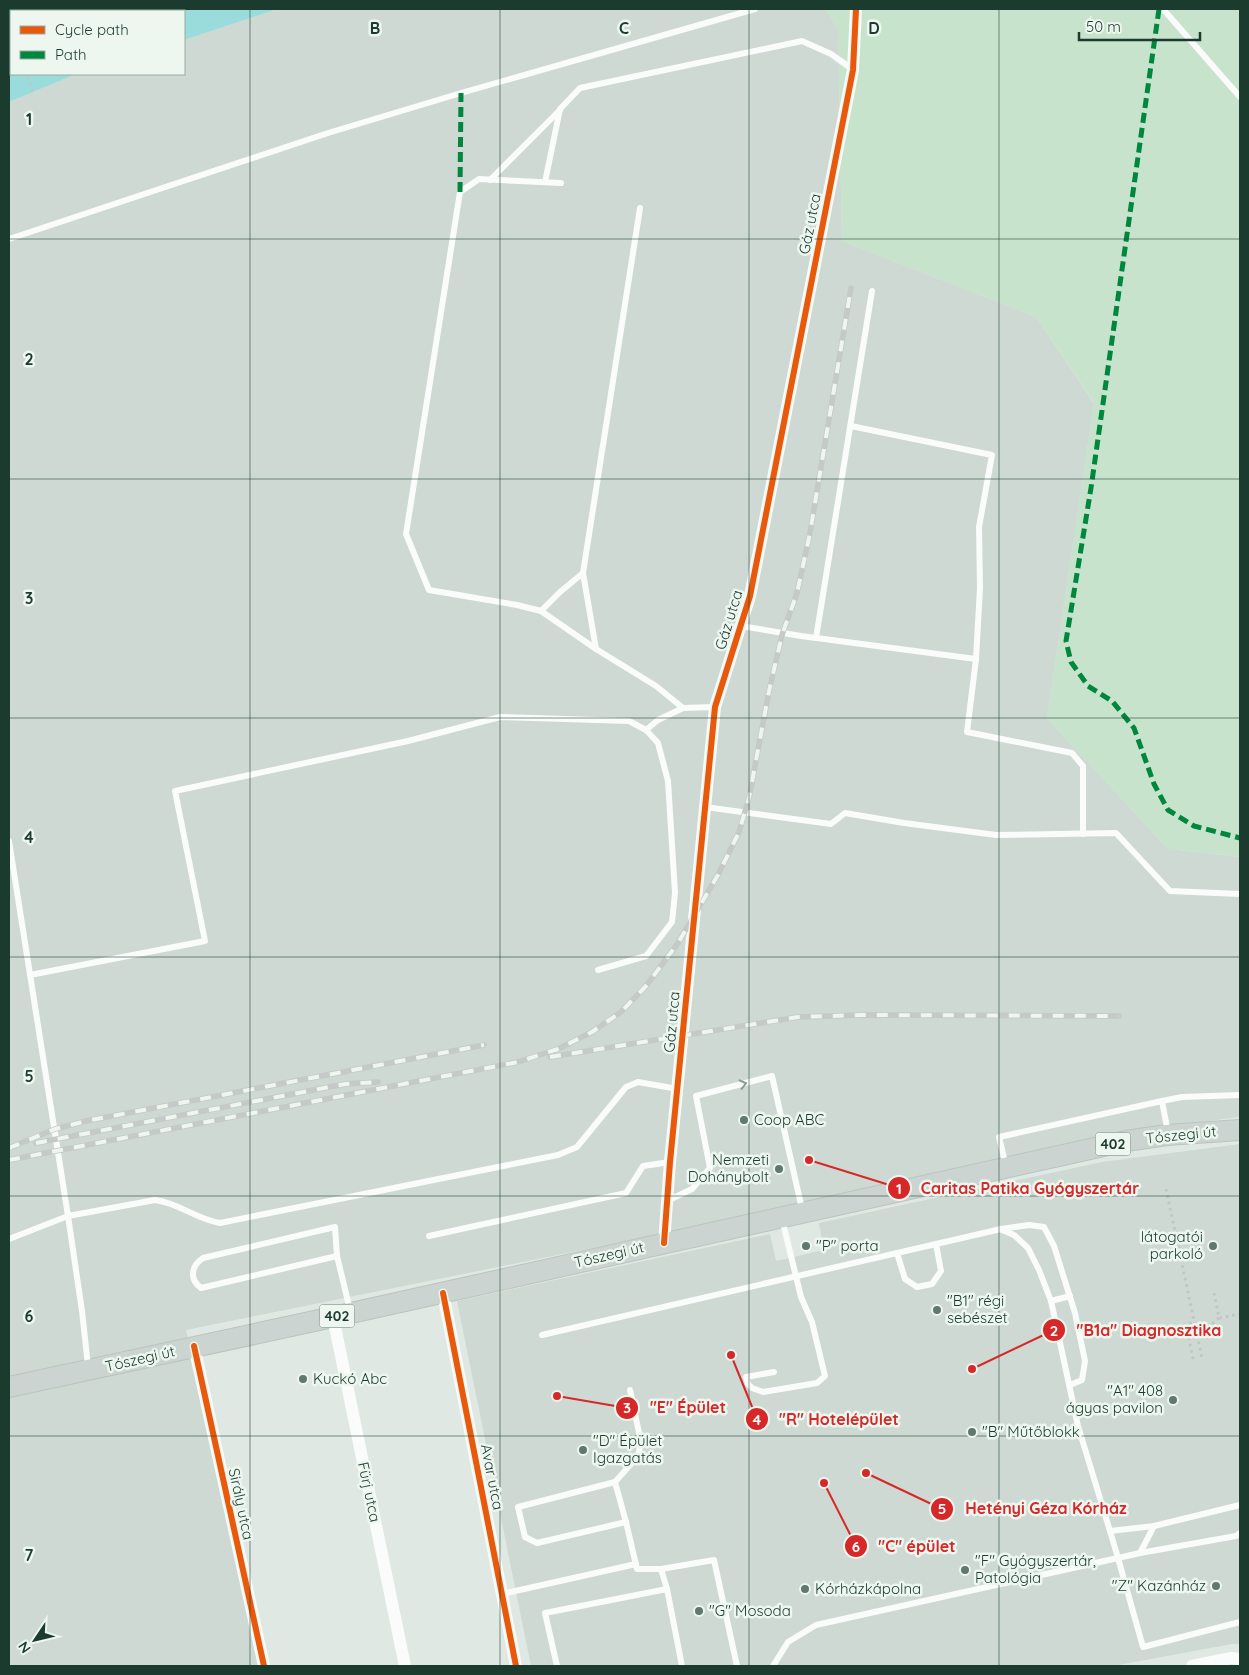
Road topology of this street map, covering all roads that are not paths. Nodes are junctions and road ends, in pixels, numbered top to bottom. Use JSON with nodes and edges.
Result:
{"nodes":[{"id":1,"x":755,"y":9,"type":"edge"},
{"id":2,"x":856,"y":9,"type":"edge"},
{"id":3,"x":1163,"y":9,"type":"edge"},
{"id":4,"x":853,"y":70,"type":"junction"},
{"id":5,"x":1240,"y":97,"type":"edge"},
{"id":6,"x":560,"y":110,"type":"junction"},
{"id":7,"x":490,"y":180,"type":"junction"},
{"id":8,"x":545,"y":182,"type":"junction"},
{"id":9,"x":561,"y":183,"type":"dead end"},
{"id":10,"x":640,"y":208,"type":"dead end"},
{"id":11,"x":9,"y":239,"type":"edge"},
{"id":12,"x":872,"y":291,"type":"dead end"},
{"id":13,"x":851,"y":426,"type":"junction"},
{"id":14,"x":583,"y":573,"type":"junction"},
{"id":15,"x":541,"y":611,"type":"junction"},
{"id":16,"x":740,"y":626,"type":"junction"},
{"id":17,"x":816,"y":638,"type":"junction"},
{"id":18,"x":596,"y":649,"type":"junction"},
{"id":19,"x":976,"y":658,"type":"junction"},
{"id":20,"x":715,"y":707,"type":"junction"},
{"id":21,"x":683,"y":708,"type":"junction"},
{"id":22,"x":646,"y":730,"type":"junction"},
{"id":23,"x":705,"y":807,"type":"junction"},
{"id":24,"x":1083,"y":834,"type":"junction"},
{"id":25,"x":9,"y":841,"type":"edge"},
{"id":26,"x":1240,"y":894,"type":"edge"},
{"id":27,"x":598,"y":970,"type":"dead end"},
{"id":28,"x":30,"y":974,"type":"junction"},
{"id":29,"x":678,"y":1089,"type":"junction"},
{"id":30,"x":1240,"y":1095,"type":"edge"},
{"id":31,"x":1162,"y":1101,"type":"junction"},
{"id":32,"x":1240,"y":1130,"type":"edge"},
{"id":33,"x":1168,"y":1135,"type":"junction"},
{"id":34,"x":670,"y":1162,"type":"junction"},
{"id":35,"x":1006,"y":1168,"type":"junction"},
{"id":36,"x":667,"y":1201,"type":"junction"},
{"id":37,"x":803,"y":1213,"type":"junction"},
{"id":38,"x":68,"y":1216,"type":"junction"},
{"id":39,"x":782,"y":1218,"type":"junction"},
{"id":40,"x":1001,"y":1229,"type":"junction"},
{"id":41,"x":428,"y":1236,"type":"dead end"},
{"id":42,"x":9,"y":1239,"type":"edge"},
{"id":43,"x":664,"y":1243,"type":"junction"},
{"id":44,"x":936,"y":1244,"type":"junction"},
{"id":45,"x":897,"y":1253,"type":"junction"},
{"id":46,"x":337,"y":1256,"type":"junction"},
{"id":47,"x":795,"y":1277,"type":"junction"},
{"id":48,"x":443,"y":1293,"type":"junction"},
{"id":49,"x":1070,"y":1296,"type":"junction"},
{"id":50,"x":1052,"y":1301,"type":"junction"},
{"id":51,"x":342,"y":1315,"type":"junction"},
{"id":52,"x":542,"y":1335,"type":"dead end"},
{"id":53,"x":194,"y":1346,"type":"junction"},
{"id":54,"x":88,"y":1370,"type":"junction"},
{"id":55,"x":774,"y":1372,"type":"dead end"},
{"id":56,"x":1070,"y":1385,"type":"junction"},
{"id":57,"x":9,"y":1387,"type":"edge"},
{"id":58,"x":630,"y":1390,"type":"dead end"},
{"id":59,"x":615,"y":1482,"type":"junction"},
{"id":60,"x":1240,"y":1505,"type":"edge"},
{"id":61,"x":626,"y":1522,"type":"junction"},
{"id":62,"x":1154,"y":1526,"type":"junction"},
{"id":63,"x":1110,"y":1531,"type":"junction"},
{"id":64,"x":1240,"y":1533,"type":"edge"},
{"id":65,"x":1140,"y":1552,"type":"junction"},
{"id":66,"x":1118,"y":1558,"type":"junction"},
{"id":67,"x":636,"y":1564,"type":"junction"},
{"id":68,"x":661,"y":1569,"type":"junction"},
{"id":69,"x":667,"y":1589,"type":"junction"},
{"id":70,"x":502,"y":1594,"type":"junction"},
{"id":71,"x":1240,"y":1622,"type":"edge"},
{"id":72,"x":1240,"y":1659,"type":"edge"},
{"id":73,"x":264,"y":1666,"type":"edge"},
{"id":74,"x":405,"y":1666,"type":"edge"},
{"id":75,"x":516,"y":1666,"type":"edge"},
{"id":76,"x":557,"y":1666,"type":"edge"},
{"id":77,"x":682,"y":1666,"type":"edge"},
{"id":78,"x":736,"y":1666,"type":"edge"},
{"id":79,"x":773,"y":1666,"type":"edge"},
{"id":80,"x":1192,"y":1666,"type":"edge"}],
"edges":[{"from":1,"to":11,"type":"lane"},
{"from":2,"to":4,"type":"street","name":"Gáz utca"},
{"from":3,"to":5,"type":"lane"},
{"from":4,"to":6,"type":"lane"},
{"from":4,"to":16,"type":"street","name":"Gáz utca"},
{"from":6,"to":7,"type":"lane"},
{"from":6,"to":8,"type":"lane"},
{"from":7,"to":8,"type":"lane"},
{"from":7,"to":15,"type":"lane"},
{"from":8,"to":9,"type":"lane"},
{"from":10,"to":14,"type":"lane"},
{"from":12,"to":13,"type":"lane"},
{"from":13,"to":17,"type":"lane"},
{"from":13,"to":19,"type":"lane"},
{"from":14,"to":15,"type":"lane"},
{"from":14,"to":18,"type":"lane"},
{"from":15,"to":18,"type":"lane"},
{"from":16,"to":17,"type":"lane"},
{"from":16,"to":20,"type":"street","name":"Gáz utca"},
{"from":17,"to":19,"type":"lane"},
{"from":18,"to":21,"type":"lane"},
{"from":19,"to":24,"type":"lane"},
{"from":20,"to":21,"type":"lane"},
{"from":20,"to":23,"type":"street","name":"Gáz utca"},
{"from":21,"to":22,"type":"lane"},
{"from":22,"to":27,"type":"lane"},
{"from":22,"to":28,"type":"lane"},
{"from":23,"to":24,"type":"lane"},
{"from":23,"to":29,"type":"street","name":"Gáz utca"},
{"from":24,"to":26,"type":"lane"},
{"from":25,"to":28,"type":"lane"},
{"from":28,"to":38,"type":"lane"},
{"from":29,"to":34,"type":"street","name":"Gáz utca"},
{"from":29,"to":38,"type":"lane"},
{"from":30,"to":31,"type":"lane"},
{"from":31,"to":33,"type":"lane"},
{"from":31,"to":35,"type":"lane"},
{"from":32,"to":33,"type":"main road","name":"Tószegi út","number":"402"},
{"from":33,"to":35,"type":"main road","name":"Tószegi út","number":"402"},
{"from":34,"to":36,"type":"street","name":"Gáz utca"},
{"from":34,"to":41,"type":"lane"},
{"from":35,"to":37,"type":"main road","name":"Tószegi út","number":"402"},
{"from":36,"to":37,"type":"lane","one_way":true},
{"from":36,"to":43,"type":"street","name":"Gáz utca"},
{"from":37,"to":39,"type":"main road","name":"Tószegi út","number":"402"},
{"from":38,"to":42,"type":"lane"},
{"from":38,"to":54,"type":"lane"},
{"from":39,"to":43,"type":"main road","name":"Tószegi út","number":"402"},
{"from":39,"to":47,"type":"lane"},
{"from":40,"to":44,"type":"lane"},
{"from":40,"to":49,"type":"lane"},
{"from":40,"to":50,"type":"lane"},
{"from":43,"to":48,"type":"main road","name":"Tószegi út","number":"402"},
{"from":44,"to":45,"type":"lane"},
{"from":44,"to":45,"type":"lane"},
{"from":45,"to":47,"type":"lane"},
{"from":46,"to":46,"type":"lane"},
{"from":46,"to":51,"type":"lane"},
{"from":47,"to":52,"type":"lane"},
{"from":47,"to":55,"type":"lane"},
{"from":48,"to":51,"type":"main road","name":"Tószegi út","number":"402"},
{"from":48,"to":70,"type":"street","name":"Avar utca"},
{"from":49,"to":50,"type":"lane"},
{"from":49,"to":56,"type":"lane"},
{"from":50,"to":56,"type":"lane"},
{"from":51,"to":53,"type":"main road","name":"Tószegi út","number":"402"},
{"from":51,"to":74,"type":"street","name":"Fürj utca"},
{"from":53,"to":54,"type":"main road","name":"Tószegi út","number":"402"},
{"from":53,"to":73,"type":"street","name":"Sirály utca"},
{"from":54,"to":57,"type":"main road","name":"Tószegi út","number":"402"},
{"from":56,"to":63,"type":"lane"},
{"from":58,"to":59,"type":"lane"},
{"from":59,"to":61,"type":"lane"},
{"from":59,"to":61,"type":"lane"},
{"from":60,"to":62,"type":"lane"},
{"from":61,"to":67,"type":"lane"},
{"from":62,"to":63,"type":"lane"},
{"from":62,"to":65,"type":"lane"},
{"from":63,"to":66,"type":"lane"},
{"from":64,"to":65,"type":"lane"},
{"from":65,"to":66,"type":"lane"},
{"from":66,"to":71,"type":"lane"},
{"from":66,"to":79,"type":"lane"},
{"from":67,"to":68,"type":"lane"},
{"from":67,"to":70,"type":"lane"},
{"from":68,"to":69,"type":"lane"},
{"from":68,"to":78,"type":"lane"},
{"from":69,"to":76,"type":"lane"},
{"from":69,"to":77,"type":"lane"},
{"from":70,"to":75,"type":"street","name":"Avar utca"},
{"from":72,"to":80,"type":"street"}]}
